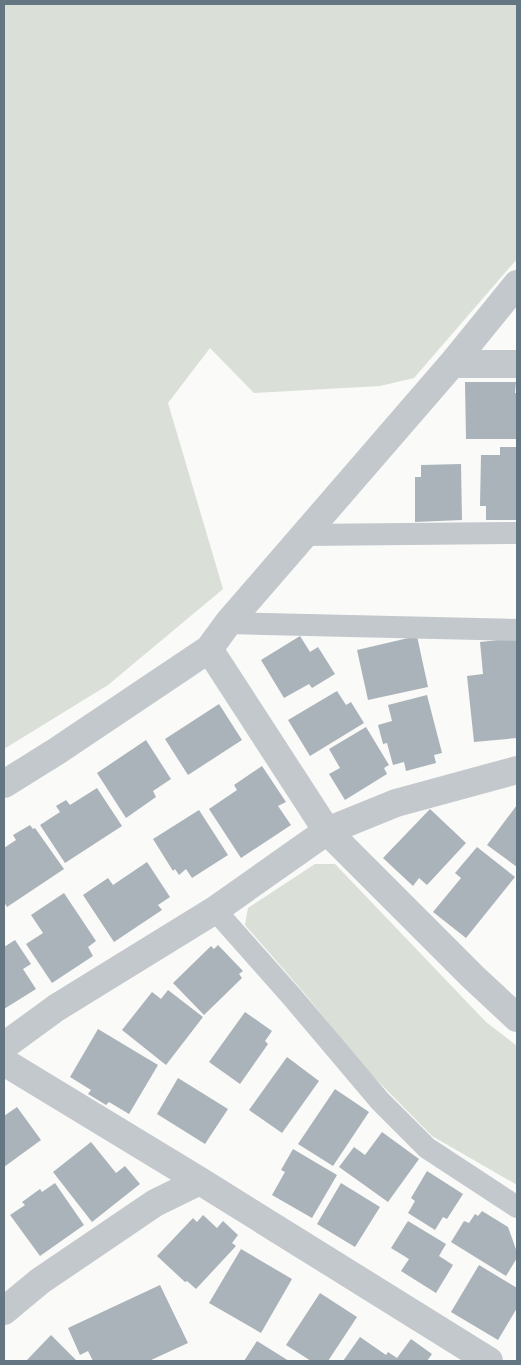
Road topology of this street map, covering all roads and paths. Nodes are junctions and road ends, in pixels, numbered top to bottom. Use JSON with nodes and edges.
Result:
{"nodes":[{"id":1,"x":517,"y":284,"type":"edge"},
{"id":2,"x":452,"y":364,"type":"junction"},
{"id":3,"x":517,"y":364,"type":"edge"},
{"id":4,"x":517,"y":532,"type":"edge"},
{"id":5,"x":304,"y":536,"type":"junction"},
{"id":6,"x":228,"y":623,"type":"junction"},
{"id":7,"x":517,"y":630,"type":"edge"},
{"id":8,"x":209,"y":649,"type":"junction"},
{"id":9,"x":517,"y":770,"type":"edge"},
{"id":10,"x":4,"y":784,"type":"edge"},
{"id":11,"x":327,"y":830,"type":"junction"},
{"id":12,"x":215,"y":910,"type":"junction"},
{"id":13,"x":517,"y":1018,"type":"edge"},
{"id":14,"x":4,"y":1046,"type":"edge"},
{"id":15,"x":4,"y":1062,"type":"edge"},
{"id":16,"x":200,"y":1181,"type":"junction"},
{"id":17,"x":517,"y":1207,"type":"edge"},
{"id":18,"x":4,"y":1311,"type":"edge"},
{"id":19,"x":488,"y":1361,"type":"edge"}],
"edges":[{"from":1,"to":2,"type":"street"},
{"from":2,"to":3,"type":"street"},
{"from":2,"to":5,"type":"street"},
{"from":4,"to":5,"type":"lane"},
{"from":5,"to":6,"type":"street"},
{"from":6,"to":7,"type":"lane"},
{"from":6,"to":8,"type":"street"},
{"from":8,"to":10,"type":"street"},
{"from":8,"to":11,"type":"street"},
{"from":9,"to":11,"type":"street"},
{"from":11,"to":12,"type":"street"},
{"from":11,"to":13,"type":"street"},
{"from":12,"to":14,"type":"street"},
{"from":12,"to":17,"type":"lane"},
{"from":15,"to":16,"type":"street"},
{"from":16,"to":18,"type":"street"},
{"from":16,"to":19,"type":"street"}]}
